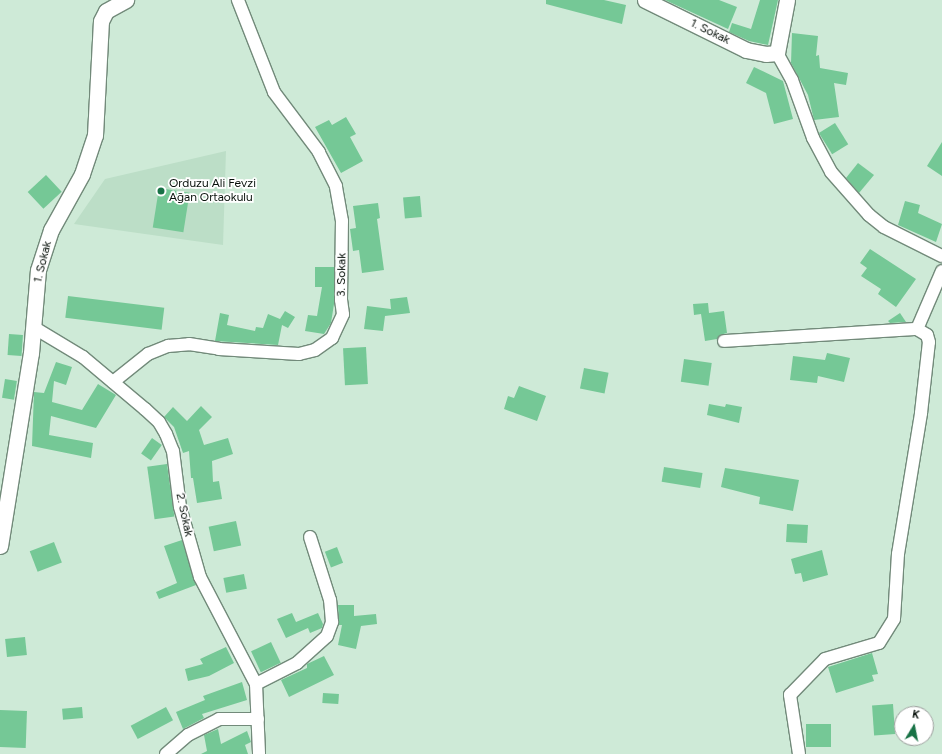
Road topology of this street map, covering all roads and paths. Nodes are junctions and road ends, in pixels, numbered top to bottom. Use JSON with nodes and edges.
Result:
{"nodes":[{"id":1,"x":126,"y":0,"type":"edge"},
{"id":2,"x":238,"y":0,"type":"edge"},
{"id":3,"x":645,"y":0,"type":"edge"},
{"id":4,"x":787,"y":0,"type":"edge"},
{"id":5,"x":777,"y":53,"type":"junction"},
{"id":6,"x":942,"y":256,"type":"edge"},
{"id":7,"x":942,"y":271,"type":"edge"},
{"id":8,"x":33,"y":327,"type":"junction"},
{"id":9,"x":917,"y":329,"type":"junction"},
{"id":10,"x":724,"y":341,"type":"dead end"},
{"id":11,"x":113,"y":382,"type":"junction"},
{"id":12,"x":310,"y":537,"type":"dead end"},
{"id":13,"x":0,"y":546,"type":"edge"},
{"id":14,"x":256,"y":684,"type":"junction"},
{"id":15,"x":258,"y":719,"type":"junction"},
{"id":16,"x":166,"y":754,"type":"edge"},
{"id":17,"x":259,"y":754,"type":"edge"},
{"id":18,"x":799,"y":754,"type":"edge"}],
"edges":[{"from":1,"to":8,"type":"street","name":"1. Sokak"},
{"from":2,"to":11,"type":"street","name":"3. Sokak"},
{"from":3,"to":5,"type":"street","name":"1. Sokak"},
{"from":4,"to":5,"type":"street"},
{"from":5,"to":6,"type":"street"},
{"from":7,"to":9,"type":"street"},
{"from":8,"to":11,"type":"street","name":"2. Sokak"},
{"from":8,"to":13,"type":"street","name":"1. Sokak"},
{"from":9,"to":10,"type":"street"},
{"from":9,"to":18,"type":"street"},
{"from":11,"to":14,"type":"street","name":"2. Sokak"},
{"from":12,"to":14,"type":"street"},
{"from":14,"to":15,"type":"street","name":"2. Sokak"},
{"from":15,"to":16,"type":"street"},
{"from":15,"to":17,"type":"street","name":"2. Sokak"}]}
